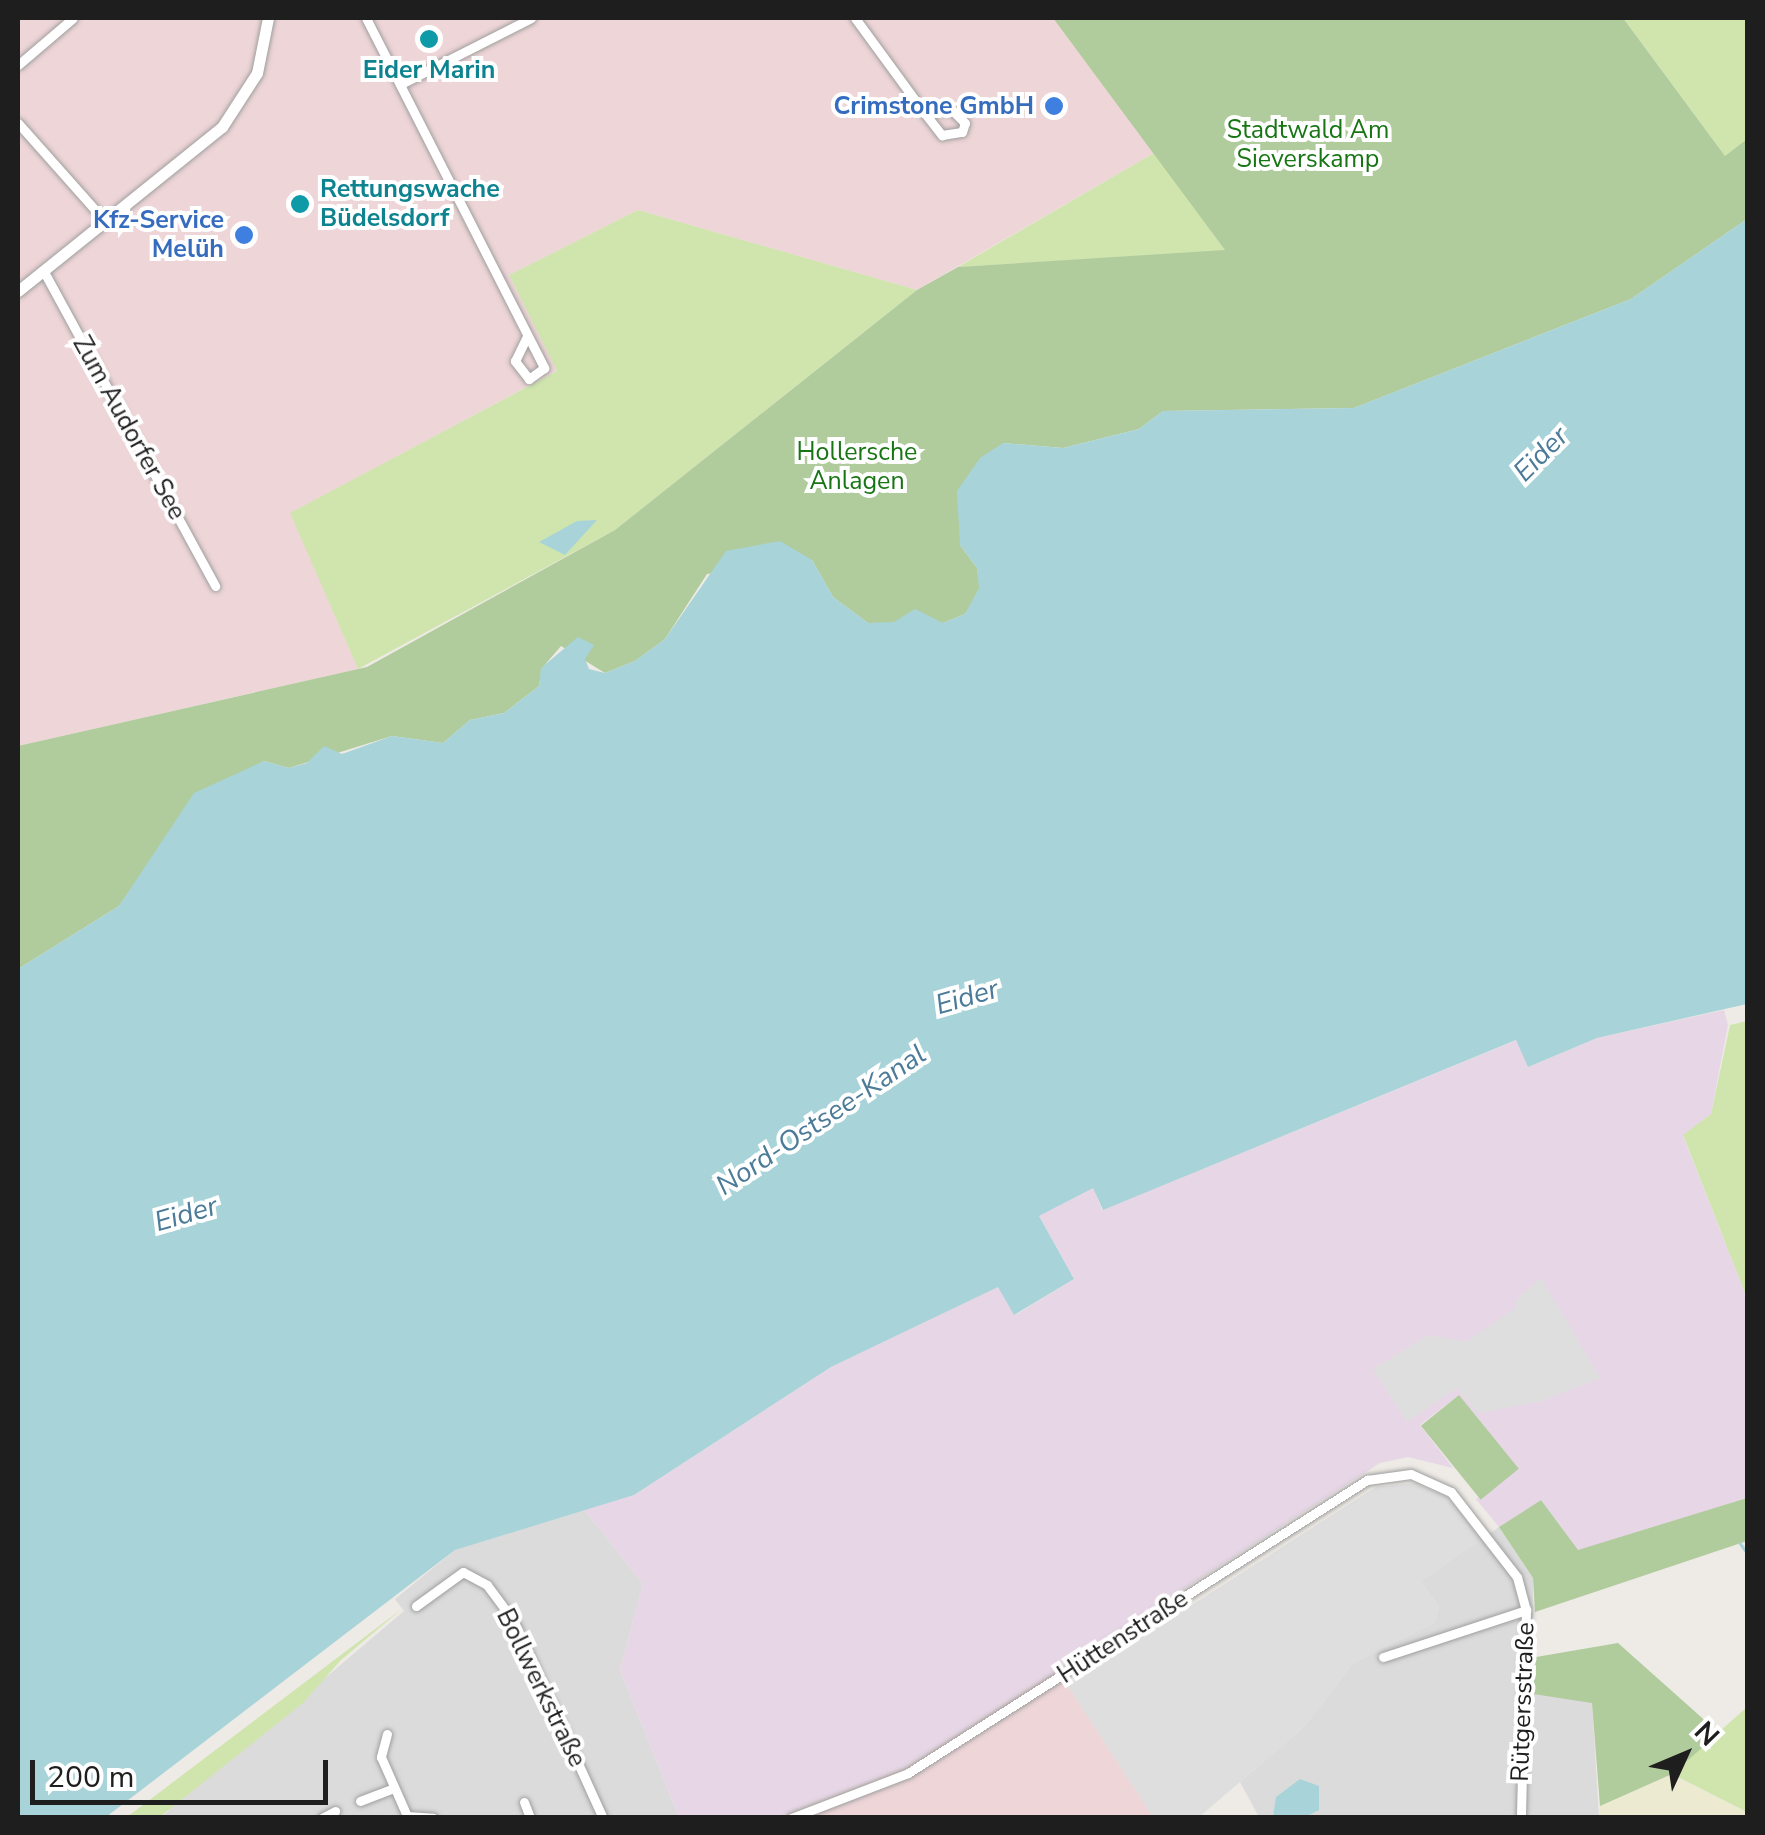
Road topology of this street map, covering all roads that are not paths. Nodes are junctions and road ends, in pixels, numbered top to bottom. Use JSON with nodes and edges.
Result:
{"nodes":[{"id":1,"x":72,"y":18,"type":"edge"},
{"id":2,"x":268,"y":18,"type":"edge"},
{"id":3,"x":366,"y":18,"type":"edge"},
{"id":4,"x":531,"y":18,"type":"edge"},
{"id":5,"x":855,"y":18,"type":"edge"},
{"id":6,"x":18,"y":65,"type":"edge"},
{"id":7,"x":401,"y":84,"type":"junction"},
{"id":8,"x":923,"y":111,"type":"junction"},
{"id":9,"x":18,"y":123,"type":"edge"},
{"id":10,"x":105,"y":221,"type":"junction"},
{"id":11,"x":43,"y":270,"type":"junction"},
{"id":12,"x":18,"y":291,"type":"edge"},
{"id":13,"x":527,"y":336,"type":"dead end"},
{"id":14,"x":215,"y":586,"type":"dead end"},
{"id":15,"x":1451,"y":1492,"type":"joint"},
{"id":16,"x":416,"y":1606,"type":"dead end"},
{"id":17,"x":1526,"y":1610,"type":"junction"},
{"id":18,"x":1383,"y":1657,"type":"dead end"},
{"id":19,"x":387,"y":1734,"type":"dead end"},
{"id":20,"x":394,"y":1788,"type":"junction"},
{"id":21,"x":360,"y":1801,"type":"dead end"},
{"id":22,"x":524,"y":1802,"type":"dead end"},
{"id":23,"x":334,"y":1812,"type":"dead end"},
{"id":24,"x":322,"y":1818,"type":"edge"},
{"id":25,"x":433,"y":1818,"type":"edge"},
{"id":26,"x":530,"y":1818,"type":"edge"},
{"id":27,"x":603,"y":1818,"type":"edge"},
{"id":28,"x":791,"y":1818,"type":"edge"},
{"id":29,"x":1521,"y":1818,"type":"edge"}],
"edges":[{"from":1,"to":6,"type":"street"},
{"from":2,"to":10,"type":"street"},
{"from":3,"to":7,"type":"street"},
{"from":4,"to":7,"type":"street"},
{"from":5,"to":8,"type":"street"},
{"from":7,"to":13,"type":"street"},
{"from":8,"to":8,"type":"street"},
{"from":9,"to":10,"type":"street"},
{"from":10,"to":11,"type":"street"},
{"from":11,"to":12,"type":"street"},
{"from":11,"to":14,"type":"street","name":"Zum Audorfer See"},
{"from":15,"to":17,"type":"street","name":"Rütgersstraße"},
{"from":15,"to":28,"type":"street","name":"Hüttenstraße"},
{"from":16,"to":27,"type":"street","name":"Bollwerkstraße"},
{"from":17,"to":18,"type":"street"},
{"from":17,"to":29,"type":"street","name":"Rütgersstraße"},
{"from":19,"to":20,"type":"street"},
{"from":20,"to":21,"type":"street"},
{"from":20,"to":25,"type":"street"},
{"from":22,"to":26,"type":"street"},
{"from":23,"to":24,"type":"street"}]}
